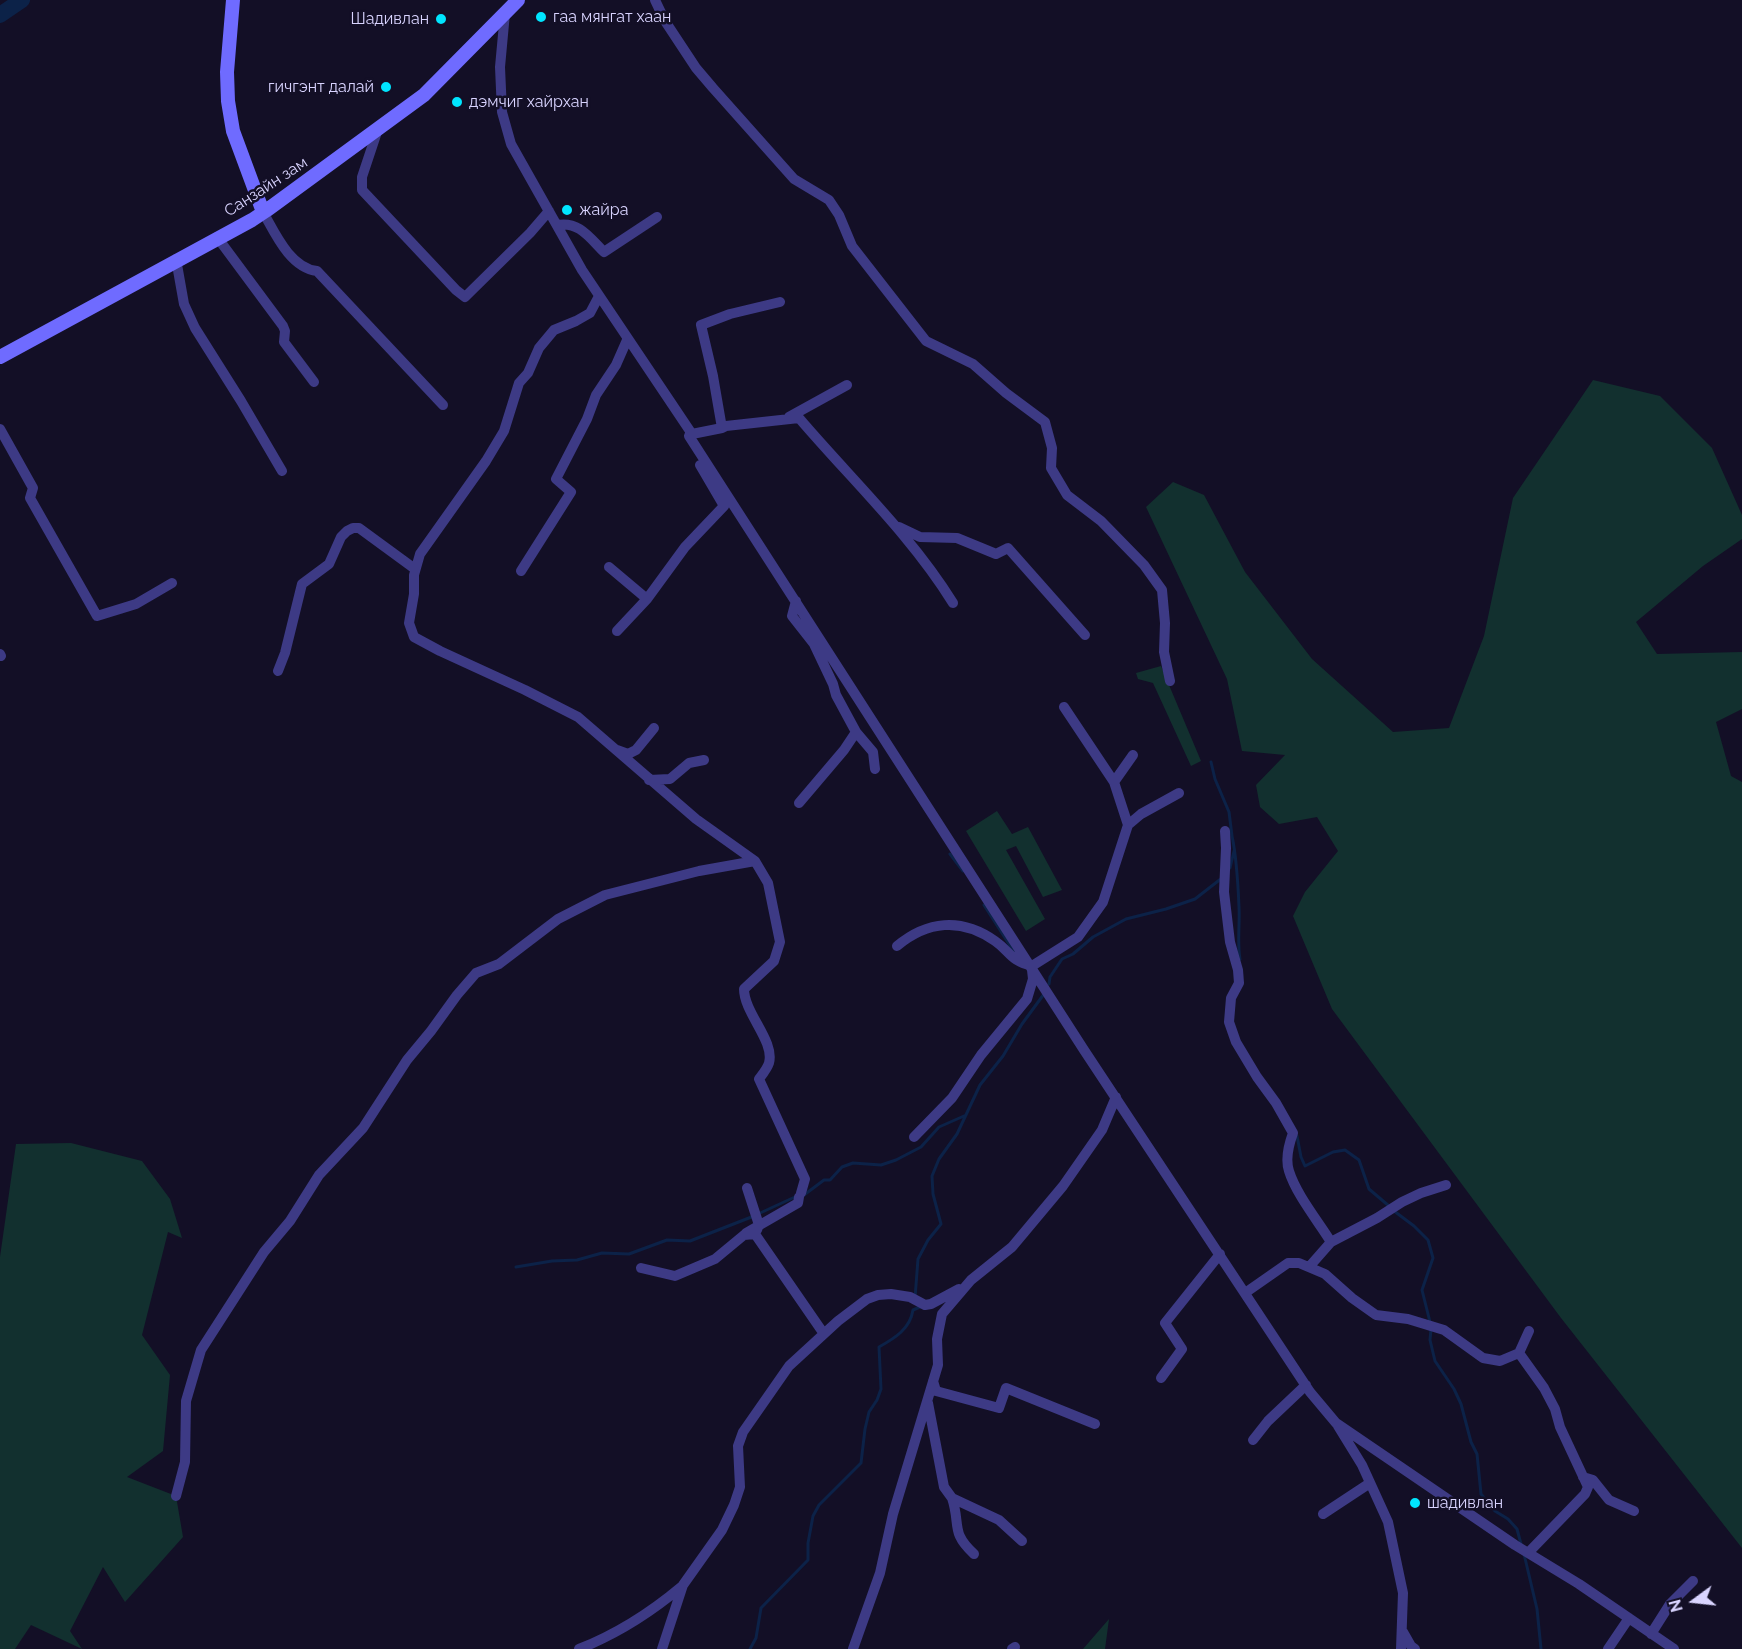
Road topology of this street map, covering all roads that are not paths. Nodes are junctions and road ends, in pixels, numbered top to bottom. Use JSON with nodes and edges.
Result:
{"nodes":[{"id":1,"x":233,"y":0,"type":"edge"},
{"id":2,"x":518,"y":0,"type":"edge"},
{"id":3,"x":655,"y":0,"type":"edge"},
{"id":4,"x":505,"y":13,"type":"junction"},
{"id":5,"x":378,"y":129,"type":"junction"},
{"id":6,"x":549,"y":211,"type":"junction"},
{"id":7,"x":263,"y":212,"type":"junction"},
{"id":8,"x":657,"y":217,"type":"dead end"},
{"id":9,"x":557,"y":225,"type":"junction"},
{"id":10,"x":218,"y":237,"type":"junction"},
{"id":11,"x":176,"y":260,"type":"junction"},
{"id":12,"x":599,"y":296,"type":"junction"},
{"id":13,"x":780,"y":302,"type":"dead end"},
{"id":14,"x":627,"y":340,"type":"junction"},
{"id":15,"x":0,"y":357,"type":"edge"},
{"id":16,"x":314,"y":382,"type":"dead end"},
{"id":17,"x":848,"y":385,"type":"dead end"},
{"id":18,"x":443,"y":405,"type":"dead end"},
{"id":19,"x":789,"y":418,"type":"junction"},
{"id":20,"x":722,"y":428,"type":"junction"},
{"id":21,"x":0,"y":429,"type":"edge"},
{"id":22,"x":690,"y":435,"type":"junction"},
{"id":23,"x":282,"y":471,"type":"dead end"},
{"id":24,"x":894,"y":524,"type":"junction"},
{"id":25,"x":609,"y":567,"type":"dead end"},
{"id":26,"x":415,"y":569,"type":"junction"},
{"id":27,"x":521,"y":571,"type":"dead end"},
{"id":28,"x":172,"y":583,"type":"dead end"},
{"id":29,"x":647,"y":599,"type":"junction"},
{"id":30,"x":796,"y":601,"type":"junction"},
{"id":31,"x":953,"y":603,"type":"dead end"},
{"id":32,"x":617,"y":631,"type":"dead end"},
{"id":33,"x":1085,"y":635,"type":"dead end"},
{"id":34,"x":278,"y":671,"type":"dead end"},
{"id":35,"x":1170,"y":681,"type":"dead end"},
{"id":36,"x":1064,"y":707,"type":"dead end"},
{"id":37,"x":654,"y":728,"type":"dead end"},
{"id":38,"x":856,"y":732,"type":"junction"},
{"id":39,"x":614,"y":748,"type":"junction"},
{"id":40,"x":1133,"y":755,"type":"dead end"},
{"id":41,"x":704,"y":760,"type":"dead end"},
{"id":42,"x":875,"y":770,"type":"dead end"},
{"id":43,"x":649,"y":780,"type":"junction"},
{"id":44,"x":1114,"y":782,"type":"junction"},
{"id":45,"x":1179,"y":794,"type":"dead end"},
{"id":46,"x":799,"y":803,"type":"dead end"},
{"id":47,"x":1128,"y":825,"type":"junction"},
{"id":48,"x":1225,"y":831,"type":"dead end"},
{"id":49,"x":755,"y":861,"type":"junction"},
{"id":50,"x":897,"y":946,"type":"dead end"},
{"id":51,"x":1032,"y":966,"type":"junction"},
{"id":52,"x":1116,"y":1097,"type":"junction"},
{"id":53,"x":914,"y":1137,"type":"dead end"},
{"id":54,"x":1446,"y":1185,"type":"dead end"},
{"id":55,"x":747,"y":1188,"type":"dead end"},
{"id":56,"x":753,"y":1232,"type":"junction"},
{"id":57,"x":1331,"y":1242,"type":"junction"},
{"id":58,"x":1220,"y":1254,"type":"junction"},
{"id":59,"x":1309,"y":1267,"type":"junction"},
{"id":60,"x":641,"y":1268,"type":"dead end"},
{"id":61,"x":971,"y":1280,"type":"junction"},
{"id":62,"x":1245,"y":1293,"type":"junction"},
{"id":63,"x":1529,"y":1331,"type":"dead end"},
{"id":64,"x":824,"y":1334,"type":"junction"},
{"id":65,"x":1519,"y":1353,"type":"junction"},
{"id":66,"x":1161,"y":1378,"type":"dead end"},
{"id":67,"x":933,"y":1381,"type":"junction"},
{"id":68,"x":1306,"y":1385,"type":"junction"},
{"id":69,"x":927,"y":1400,"type":"junction"},
{"id":70,"x":1336,"y":1423,"type":"junction"},
{"id":71,"x":1095,"y":1424,"type":"dead end"},
{"id":72,"x":1253,"y":1440,"type":"dead end"},
{"id":73,"x":1583,"y":1477,"type":"junction"},
{"id":74,"x":1370,"y":1483,"type":"junction"},
{"id":75,"x":176,"y":1496,"type":"dead end"},
{"id":76,"x":952,"y":1498,"type":"junction"},
{"id":77,"x":1634,"y":1511,"type":"dead end"},
{"id":78,"x":1323,"y":1514,"type":"dead end"},
{"id":79,"x":1022,"y":1541,"type":"dead end"},
{"id":80,"x":1528,"y":1553,"type":"junction"},
{"id":81,"x":974,"y":1554,"type":"dead end"},
{"id":82,"x":1693,"y":1581,"type":"dead end"},
{"id":83,"x":683,"y":1585,"type":"junction"},
{"id":84,"x":1629,"y":1618,"type":"junction"},
{"id":85,"x":1402,"y":1629,"type":"junction"},
{"id":86,"x":1652,"y":1634,"type":"junction"},
{"id":87,"x":1668,"y":1647,"type":"edge"},
{"id":88,"x":579,"y":1649,"type":"edge"},
{"id":89,"x":662,"y":1649,"type":"edge"},
{"id":90,"x":854,"y":1649,"type":"edge"},
{"id":91,"x":1401,"y":1649,"type":"edge"},
{"id":92,"x":1415,"y":1649,"type":"edge"},
{"id":93,"x":1608,"y":1649,"type":"edge"}],
"edges":[{"from":1,"to":7,"type":"main road"},
{"from":2,"to":4,"type":"main road","name":"Санзайн зам"},
{"from":3,"to":35,"type":"street"},
{"from":4,"to":5,"type":"main road","name":"Санзайн зам"},
{"from":4,"to":6,"type":"street"},
{"from":5,"to":6,"type":"street"},
{"from":5,"to":7,"type":"main road","name":"Санзайн зам"},
{"from":6,"to":9,"type":"street"},
{"from":7,"to":10,"type":"main road","name":"Санзайн зам"},
{"from":7,"to":18,"type":"street"},
{"from":8,"to":9,"type":"street"},
{"from":9,"to":12,"type":"street"},
{"from":10,"to":11,"type":"main road","name":"Санзайн зам"},
{"from":10,"to":16,"type":"street"},
{"from":11,"to":15,"type":"main road","name":"Санзайн зам"},
{"from":11,"to":23,"type":"street"},
{"from":12,"to":14,"type":"street"},
{"from":12,"to":26,"type":"street"},
{"from":13,"to":20,"type":"street"},
{"from":14,"to":22,"type":"street"},
{"from":14,"to":27,"type":"street"},
{"from":17,"to":19,"type":"street"},
{"from":19,"to":20,"type":"street"},
{"from":19,"to":24,"type":"street"},
{"from":20,"to":22,"type":"street"},
{"from":21,"to":28,"type":"street"},
{"from":22,"to":29,"type":"street"},
{"from":22,"to":30,"type":"street"},
{"from":24,"to":31,"type":"street"},
{"from":24,"to":33,"type":"street"},
{"from":25,"to":29,"type":"street"},
{"from":26,"to":34,"type":"street"},
{"from":26,"to":39,"type":"street"},
{"from":29,"to":32,"type":"street"},
{"from":30,"to":38,"type":"street"},
{"from":30,"to":51,"type":"street"},
{"from":36,"to":44,"type":"street"},
{"from":37,"to":39,"type":"street"},
{"from":38,"to":42,"type":"street"},
{"from":38,"to":46,"type":"street"},
{"from":39,"to":43,"type":"street"},
{"from":40,"to":44,"type":"street"},
{"from":41,"to":43,"type":"street"},
{"from":43,"to":49,"type":"street"},
{"from":44,"to":47,"type":"street"},
{"from":45,"to":47,"type":"street"},
{"from":47,"to":51,"type":"street"},
{"from":48,"to":57,"type":"street"},
{"from":49,"to":56,"type":"street"},
{"from":49,"to":75,"type":"street"},
{"from":50,"to":51,"type":"street"},
{"from":51,"to":52,"type":"street"},
{"from":51,"to":53,"type":"street"},
{"from":52,"to":58,"type":"street"},
{"from":52,"to":61,"type":"street"},
{"from":54,"to":57,"type":"street"},
{"from":55,"to":56,"type":"street"},
{"from":56,"to":60,"type":"street"},
{"from":56,"to":64,"type":"street"},
{"from":57,"to":59,"type":"street"},
{"from":58,"to":62,"type":"street"},
{"from":58,"to":66,"type":"street"},
{"from":59,"to":62,"type":"street"},
{"from":59,"to":65,"type":"street"},
{"from":61,"to":64,"type":"street"},
{"from":61,"to":67,"type":"street"},
{"from":62,"to":68,"type":"street"},
{"from":63,"to":65,"type":"street"},
{"from":64,"to":83,"type":"street"},
{"from":65,"to":73,"type":"street"},
{"from":67,"to":69,"type":"street"},
{"from":67,"to":71,"type":"street"},
{"from":68,"to":70,"type":"street"},
{"from":68,"to":72,"type":"street"},
{"from":69,"to":76,"type":"street"},
{"from":69,"to":90,"type":"street"},
{"from":70,"to":74,"type":"street"},
{"from":70,"to":80,"type":"street"},
{"from":73,"to":77,"type":"street"},
{"from":73,"to":80,"type":"street"},
{"from":74,"to":78,"type":"street"},
{"from":74,"to":85,"type":"street"},
{"from":76,"to":79,"type":"street"},
{"from":76,"to":81,"type":"street"},
{"from":80,"to":84,"type":"street"},
{"from":82,"to":86,"type":"street"},
{"from":83,"to":88,"type":"street"},
{"from":83,"to":89,"type":"street"},
{"from":84,"to":86,"type":"street"},
{"from":84,"to":93,"type":"street"},
{"from":85,"to":91,"type":"street"},
{"from":85,"to":92,"type":"street"},
{"from":86,"to":87,"type":"street"}]}
